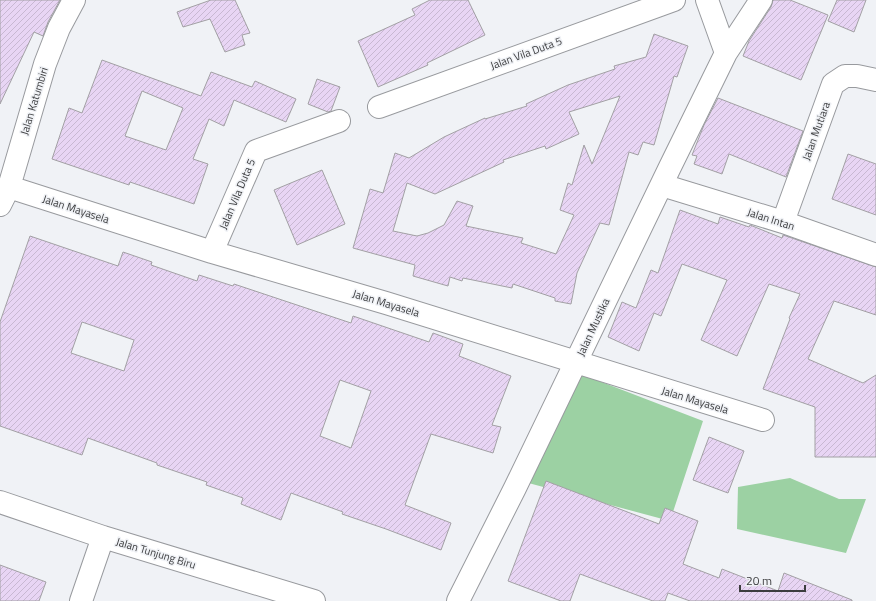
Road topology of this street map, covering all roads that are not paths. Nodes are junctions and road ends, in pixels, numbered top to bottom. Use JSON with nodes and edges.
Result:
{"nodes":[{"id":1,"x":74,"y":0,"type":"edge"},
{"id":2,"x":674,"y":0,"type":"edge"},
{"id":3,"x":707,"y":0,"type":"edge"},
{"id":4,"x":761,"y":0,"type":"edge"},
{"id":5,"x":726,"y":53,"type":"junction"},
{"id":6,"x":876,"y":80,"type":"edge"},
{"id":7,"x":379,"y":107,"type":"dead end"},
{"id":8,"x":339,"y":121,"type":"dead end"},
{"id":9,"x":666,"y":186,"type":"dead end"},
{"id":10,"x":4,"y":196,"type":"edge"},
{"id":11,"x":783,"y":222,"type":"junction"},
{"id":12,"x":212,"y":252,"type":"junction"},
{"id":13,"x":876,"y":255,"type":"edge"},
{"id":14,"x":576,"y":363,"type":"junction"},
{"id":15,"x":763,"y":420,"type":"dead end"},
{"id":16,"x":0,"y":502,"type":"edge"},
{"id":17,"x":103,"y":537,"type":"junction"},
{"id":18,"x":81,"y":601,"type":"edge"},
{"id":19,"x":314,"y":601,"type":"edge"},
{"id":20,"x":458,"y":601,"type":"edge"}],
"edges":[{"from":1,"to":10,"type":"street","name":"Jalan Katumbiri"},
{"from":2,"to":7,"type":"street","name":"Jalan Vila Duta 5"},
{"from":3,"to":5,"type":"street"},
{"from":4,"to":5,"type":"street","name":"Jalan Mustika"},
{"from":5,"to":14,"type":"street","name":"Jalan Mustika"},
{"from":6,"to":11,"type":"street","name":"Jalan Mutiara"},
{"from":8,"to":12,"type":"street","name":"Jalan Vila Duta 5"},
{"from":9,"to":11,"type":"street","name":"Jalan Intan"},
{"from":10,"to":12,"type":"street","name":"Jalan Mayasela"},
{"from":11,"to":13,"type":"street","name":"Jalan Intan"},
{"from":12,"to":14,"type":"street","name":"Jalan Mayasela"},
{"from":14,"to":15,"type":"street","name":"Jalan Mayasela"},
{"from":14,"to":20,"type":"street","name":"Jalan Mustika"},
{"from":16,"to":17,"type":"street","name":"Jalan Tunjung Biru"},
{"from":17,"to":18,"type":"street"},
{"from":17,"to":19,"type":"street","name":"Jalan Tunjung Biru"}]}
